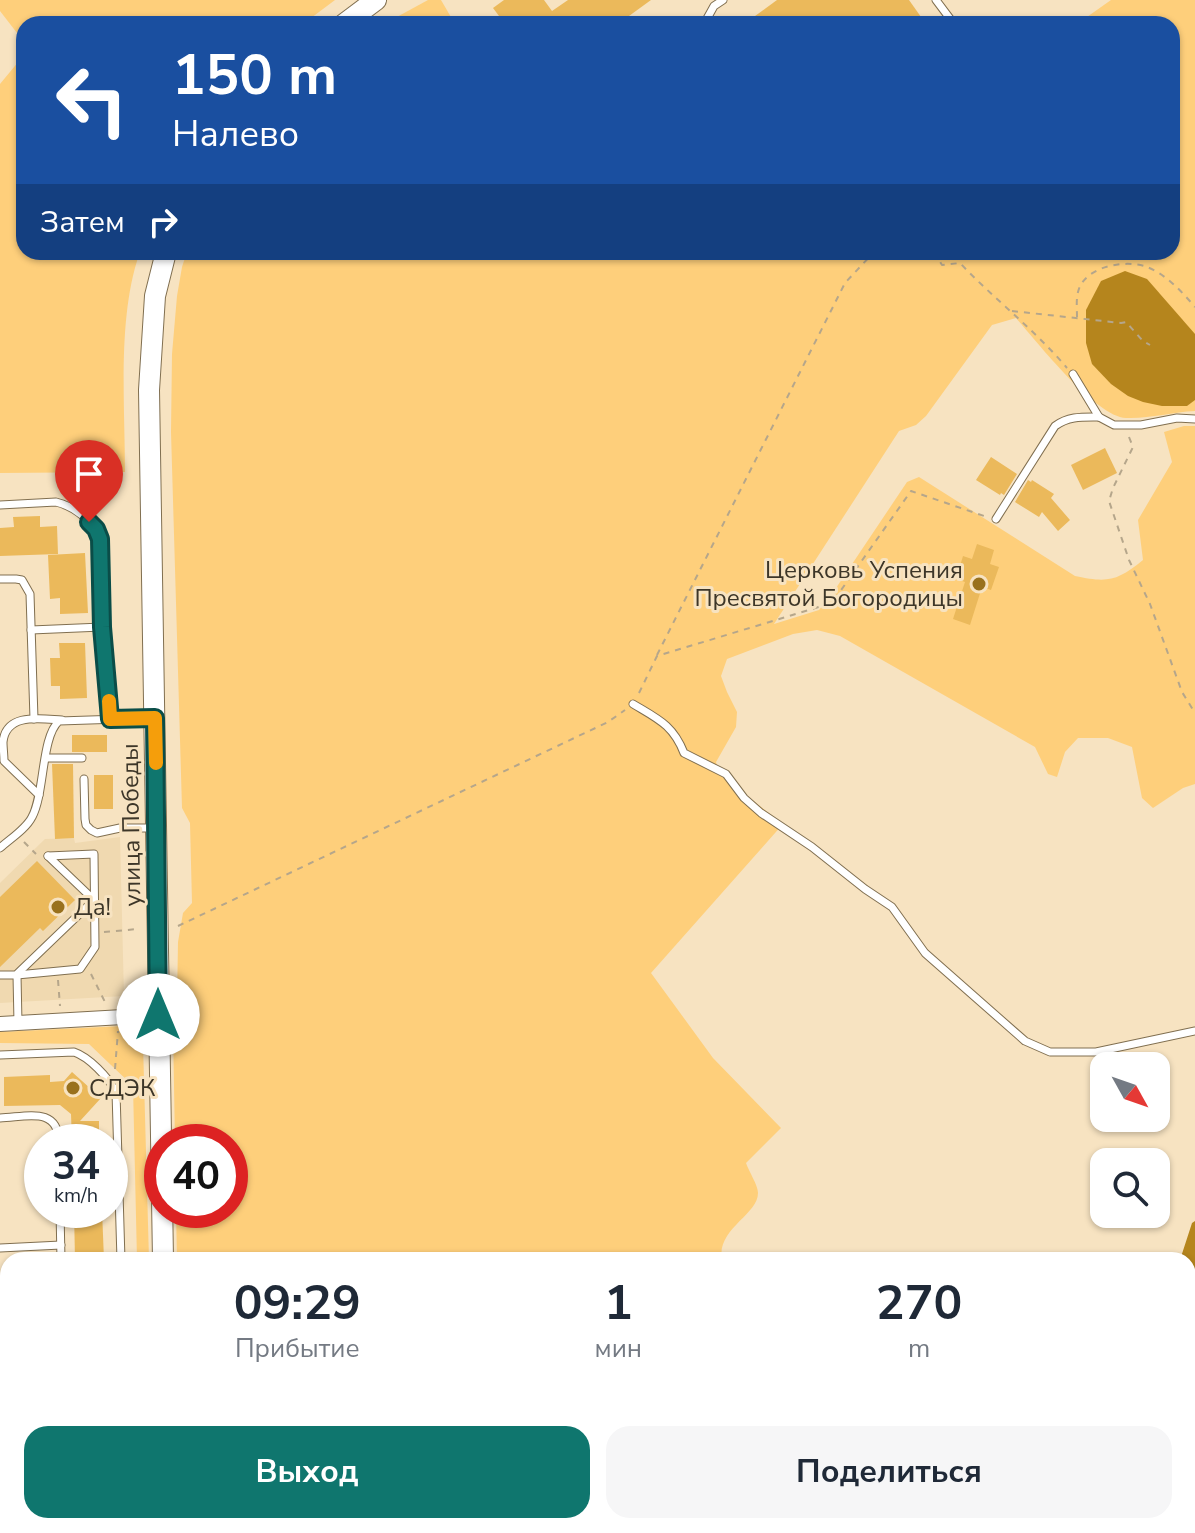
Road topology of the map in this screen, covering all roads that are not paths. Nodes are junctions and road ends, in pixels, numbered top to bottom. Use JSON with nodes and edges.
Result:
{"nodes":[{"id":1,"x":723,"y":0,"type":"edge"},
{"id":2,"x":367,"y":2,"type":"edge"},
{"id":3,"x":714,"y":3,"type":"edge"},
{"id":4,"x":352,"y":16,"type":"edge"},
{"id":5,"x":164,"y":260,"type":"edge"},
{"id":6,"x":1073,"y":374,"type":"road end"},
{"id":7,"x":1099,"y":417,"type":"junction"},
{"id":8,"x":1195,"y":419,"type":"edge"},
{"id":9,"x":0,"y":505,"type":"edge"},
{"id":10,"x":996,"y":519,"type":"road end"},
{"id":11,"x":0,"y":579,"type":"edge"},
{"id":12,"x":102,"y":627,"type":"junction"},
{"id":13,"x":31,"y":630,"type":"junction"},
{"id":14,"x":633,"y":704,"type":"road end"},
{"id":15,"x":155,"y":718,"type":"junction"},
{"id":16,"x":34,"y":719,"type":"junction"},
{"id":17,"x":110,"y":719,"type":"junction"},
{"id":18,"x":65,"y":720,"type":"junction"},
{"id":19,"x":2,"y":738,"type":"edge"},
{"id":20,"x":46,"y":758,"type":"junction"},
{"id":21,"x":82,"y":758,"type":"dead end"},
{"id":22,"x":84,"y":779,"type":"dead end"},
{"id":23,"x":39,"y":795,"type":"junction"},
{"id":24,"x":157,"y":828,"type":"junction"},
{"id":25,"x":0,"y":848,"type":"edge"},
{"id":26,"x":94,"y":900,"type":"junction"},
{"id":27,"x":0,"y":975,"type":"edge"},
{"id":28,"x":17,"y":975,"type":"junction"},
{"id":29,"x":158,"y":1015,"type":"junction"},
{"id":30,"x":18,"y":1023,"type":"junction"},
{"id":31,"x":0,"y":1024,"type":"edge"},
{"id":32,"x":1195,"y":1031,"type":"edge"},
{"id":33,"x":0,"y":1055,"type":"edge"},
{"id":34,"x":0,"y":1118,"type":"edge"},
{"id":35,"x":55,"y":1124,"type":"edge"},
{"id":36,"x":61,"y":1228,"type":"edge"},
{"id":37,"x":61,"y":1245,"type":"junction"},
{"id":38,"x":0,"y":1248,"type":"edge"},
{"id":39,"x":61,"y":1252,"type":"edge"},
{"id":40,"x":121,"y":1252,"type":"edge"},
{"id":41,"x":163,"y":1252,"type":"edge"}],
"edges":[{"from":1,"to":3,"type":"lane"},
{"from":2,"to":4,"type":"street"},
{"from":5,"to":15,"type":"street","name":"улица Победы"},
{"from":6,"to":7,"type":"lane"},
{"from":7,"to":8,"type":"lane"},
{"from":7,"to":10,"type":"lane"},
{"from":9,"to":12,"type":"lane"},
{"from":11,"to":13,"type":"lane"},
{"from":12,"to":13,"type":"lane"},
{"from":12,"to":17,"type":"lane"},
{"from":13,"to":16,"type":"lane"},
{"from":14,"to":32,"type":"lane"},
{"from":15,"to":17,"type":"lane"},
{"from":15,"to":24,"type":"street","name":"улица Победы"},
{"from":16,"to":18,"type":"lane"},
{"from":16,"to":19,"type":"lane"},
{"from":17,"to":18,"type":"lane"},
{"from":18,"to":20,"type":"lane"},
{"from":19,"to":23,"type":"lane"},
{"from":20,"to":21,"type":"lane"},
{"from":20,"to":23,"type":"lane"},
{"from":22,"to":24,"type":"lane"},
{"from":23,"to":25,"type":"lane"},
{"from":24,"to":29,"type":"street","name":"улица Победы"},
{"from":26,"to":26,"type":"lane"},
{"from":26,"to":28,"type":"lane"},
{"from":26,"to":28,"type":"lane"},
{"from":27,"to":28,"type":"lane"},
{"from":28,"to":30,"type":"lane"},
{"from":29,"to":30,"type":"street"},
{"from":29,"to":41,"type":"street","name":"улица Победы"},
{"from":30,"to":31,"type":"street"},
{"from":33,"to":40,"type":"lane"},
{"from":34,"to":35,"type":"lane"},
{"from":36,"to":37,"type":"lane"},
{"from":37,"to":38,"type":"lane"},
{"from":37,"to":39,"type":"lane"}]}
